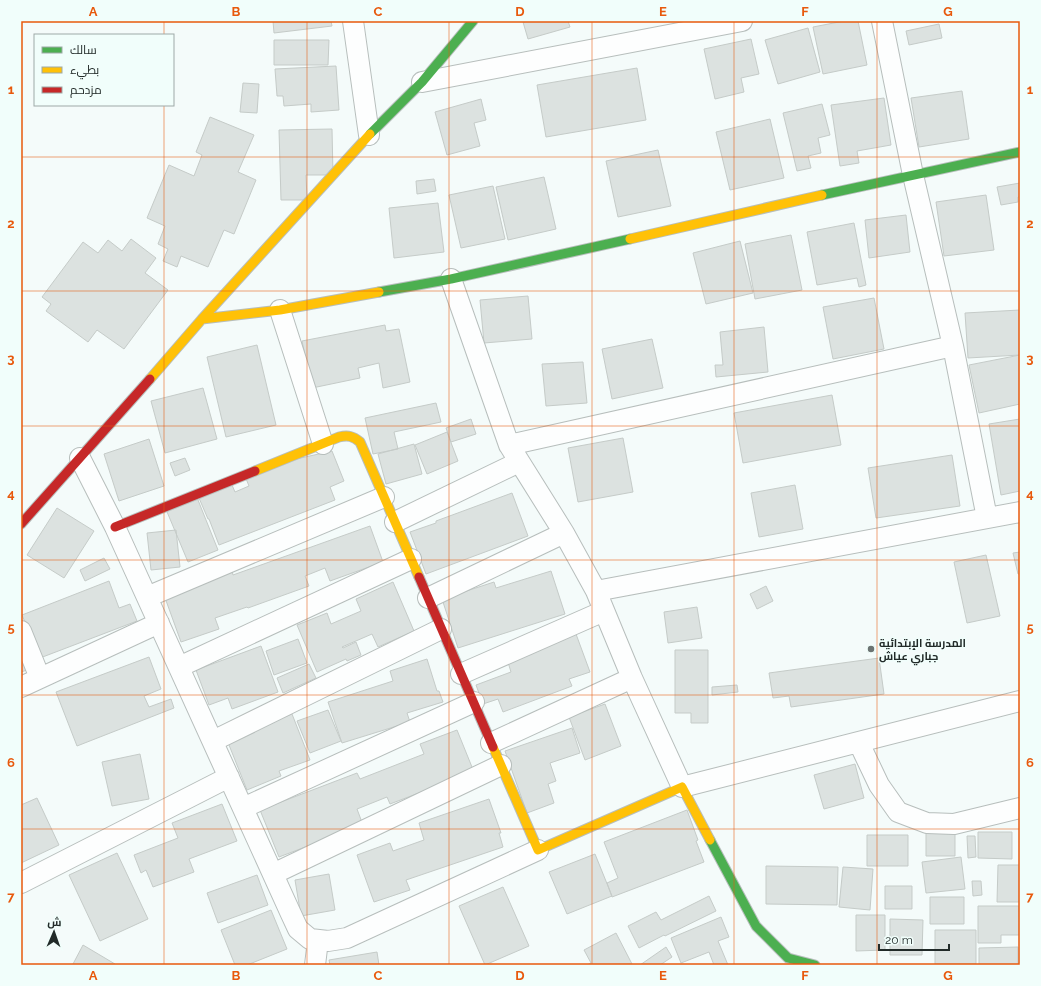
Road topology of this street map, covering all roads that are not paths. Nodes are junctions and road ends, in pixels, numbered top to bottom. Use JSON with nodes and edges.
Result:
{"nodes":[{"id":1,"x":353,"y":21,"type":"edge"},
{"id":2,"x":473,"y":21,"type":"edge"},
{"id":3,"x":742,"y":21,"type":"edge"},
{"id":4,"x":882,"y":21,"type":"edge"},
{"id":5,"x":422,"y":82,"type":"junction"},
{"id":6,"x":369,"y":135,"type":"junction"},
{"id":7,"x":1020,"y":152,"type":"edge"},
{"id":8,"x":913,"y":175,"type":"junction"},
{"id":9,"x":451,"y":278,"type":"junction"},
{"id":10,"x":280,"y":310,"type":"junction"},
{"id":11,"x":202,"y":318,"type":"junction"},
{"id":12,"x":953,"y":346,"type":"junction"},
{"id":13,"x":323,"y":444,"type":"junction"},
{"id":14,"x":514,"y":453,"type":"junction"},
{"id":15,"x":80,"y":458,"type":"junction"},
{"id":16,"x":384,"y":497,"type":"junction"},
{"id":17,"x":1020,"y":512,"type":"edge"},
{"id":18,"x":987,"y":518,"type":"junction"},
{"id":19,"x":395,"y":522,"type":"junction"},
{"id":20,"x":21,"y":524,"type":"edge"},
{"id":21,"x":115,"y":527,"type":"junction"},
{"id":22,"x":564,"y":534,"type":"junction"},
{"id":23,"x":411,"y":559,"type":"junction"},
{"id":24,"x":596,"y":591,"type":"junction"},
{"id":25,"x":147,"y":597,"type":"junction"},
{"id":26,"x":428,"y":598,"type":"junction"},
{"id":27,"x":604,"y":611,"type":"junction"},
{"id":28,"x":159,"y":623,"type":"junction"},
{"id":29,"x":441,"y":629,"type":"junction"},
{"id":30,"x":21,"y":631,"type":"edge"},
{"id":31,"x":179,"y":667,"type":"junction"},
{"id":32,"x":461,"y":674,"type":"junction"},
{"id":33,"x":40,"y":678,"type":"junction"},
{"id":34,"x":632,"y":678,"type":"junction"},
{"id":35,"x":21,"y":687,"type":"edge"},
{"id":36,"x":474,"y":702,"type":"junction"},
{"id":37,"x":1020,"y":702,"type":"edge"},
{"id":38,"x":213,"y":741,"type":"junction"},
{"id":39,"x":859,"y":742,"type":"junction"},
{"id":40,"x":491,"y":743,"type":"junction"},
{"id":41,"x":501,"y":765,"type":"junction"},
{"id":42,"x":229,"y":777,"type":"junction"},
{"id":43,"x":682,"y":787,"type":"junction"},
{"id":44,"x":243,"y":808,"type":"junction"},
{"id":45,"x":1020,"y":808,"type":"edge"},
{"id":46,"x":538,"y":850,"type":"junction"},
{"id":47,"x":273,"y":874,"type":"junction"},
{"id":48,"x":21,"y":883,"type":"edge"},
{"id":49,"x":318,"y":940,"type":"junction"},
{"id":50,"x":315,"y":965,"type":"edge"},
{"id":51,"x":816,"y":965,"type":"edge"}],
"edges":[{"from":1,"to":6,"type":"street"},
{"from":2,"to":5,"type":"street"},
{"from":3,"to":5,"type":"street"},
{"from":4,"to":8,"type":"street"},
{"from":5,"to":6,"type":"street"},
{"from":6,"to":11,"type":"street"},
{"from":7,"to":8,"type":"street"},
{"from":8,"to":9,"type":"street"},
{"from":8,"to":12,"type":"street"},
{"from":9,"to":10,"type":"street"},
{"from":9,"to":14,"type":"street"},
{"from":10,"to":11,"type":"street"},
{"from":10,"to":13,"type":"street"},
{"from":11,"to":15,"type":"street"},
{"from":12,"to":14,"type":"street"},
{"from":12,"to":18,"type":"street"},
{"from":13,"to":16,"type":"street"},
{"from":13,"to":21,"type":"street"},
{"from":14,"to":19,"type":"street"},
{"from":14,"to":22,"type":"street"},
{"from":15,"to":20,"type":"street"},
{"from":15,"to":21,"type":"street"},
{"from":16,"to":19,"type":"street"},
{"from":16,"to":25,"type":"street"},
{"from":17,"to":18,"type":"street"},
{"from":18,"to":24,"type":"street"},
{"from":19,"to":23,"type":"street"},
{"from":21,"to":25,"type":"street"},
{"from":22,"to":24,"type":"street"},
{"from":22,"to":26,"type":"street"},
{"from":23,"to":26,"type":"street"},
{"from":23,"to":31,"type":"street"},
{"from":24,"to":27,"type":"street"},
{"from":25,"to":28,"type":"street"},
{"from":26,"to":29,"type":"street"},
{"from":27,"to":32,"type":"street"},
{"from":27,"to":34,"type":"street"},
{"from":28,"to":31,"type":"street"},
{"from":28,"to":33,"type":"street"},
{"from":29,"to":32,"type":"street"},
{"from":29,"to":38,"type":"street"},
{"from":30,"to":33,"type":"street"},
{"from":31,"to":38,"type":"street"},
{"from":32,"to":36,"type":"street"},
{"from":33,"to":35,"type":"street"},
{"from":34,"to":40,"type":"street"},
{"from":34,"to":43,"type":"street"},
{"from":36,"to":40,"type":"street"},
{"from":36,"to":44,"type":"street"},
{"from":37,"to":39,"type":"street"},
{"from":38,"to":42,"type":"street"},
{"from":39,"to":43,"type":"street"},
{"from":39,"to":45,"type":"street"},
{"from":40,"to":41,"type":"street"},
{"from":41,"to":46,"type":"street"},
{"from":41,"to":47,"type":"street"},
{"from":42,"to":44,"type":"street"},
{"from":42,"to":48,"type":"street"},
{"from":43,"to":46,"type":"street"},
{"from":43,"to":51,"type":"street"},
{"from":44,"to":47,"type":"street"},
{"from":46,"to":49,"type":"street"},
{"from":47,"to":49,"type":"street"},
{"from":49,"to":50,"type":"street"}]}
